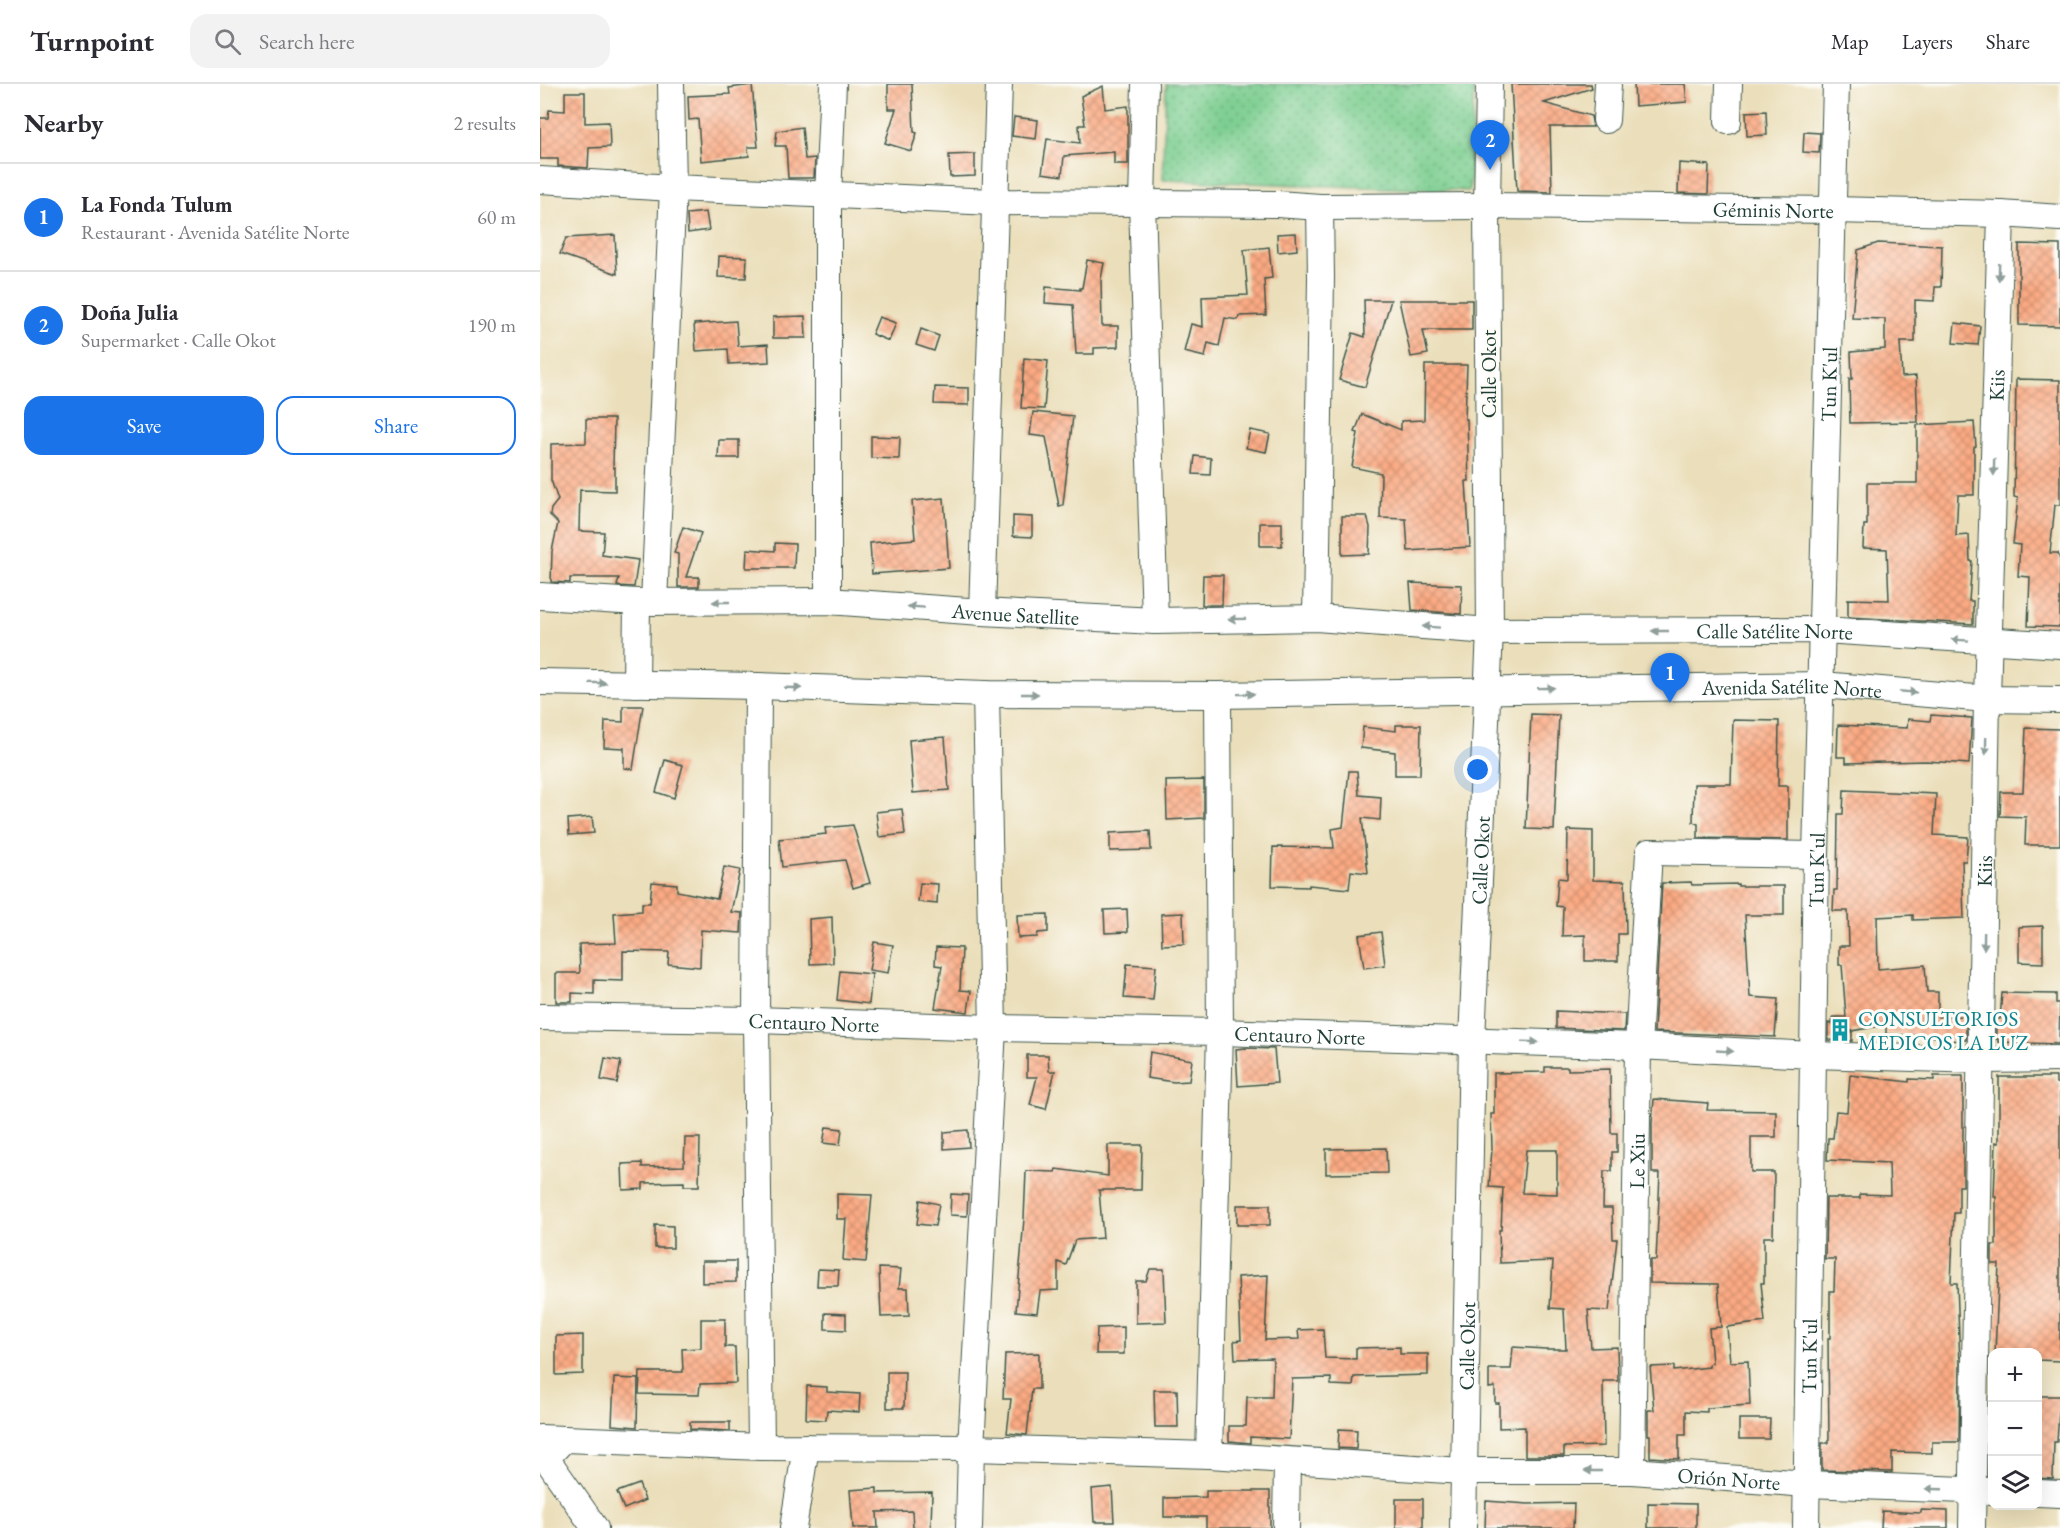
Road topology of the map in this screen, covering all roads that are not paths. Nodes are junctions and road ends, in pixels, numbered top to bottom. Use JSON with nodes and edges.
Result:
{"nodes":[{"id":1,"x":671,"y":84,"type":"edge"},
{"id":2,"x":832,"y":84,"type":"edge"},
{"id":3,"x":999,"y":84,"type":"edge"},
{"id":4,"x":1145,"y":84,"type":"edge"},
{"id":5,"x":1489,"y":84,"type":"edge"},
{"id":6,"x":1608,"y":84,"type":"edge"},
{"id":7,"x":1729,"y":84,"type":"edge"},
{"id":8,"x":1836,"y":84,"type":"edge"},
{"id":9,"x":1606,"y":120,"type":"dead end"},
{"id":10,"x":1728,"y":121,"type":"dead end"},
{"id":11,"x":540,"y":180,"type":"edge"},
{"id":12,"x":673,"y":188,"type":"junction"},
{"id":13,"x":828,"y":195,"type":"junction"},
{"id":14,"x":994,"y":202,"type":"junction"},
{"id":15,"x":1142,"y":202,"type":"junction"},
{"id":16,"x":1487,"y":206,"type":"junction"},
{"id":17,"x":1320,"y":207,"type":"junction"},
{"id":18,"x":1833,"y":210,"type":"junction"},
{"id":19,"x":2001,"y":214,"type":"junction"},
{"id":20,"x":2060,"y":218,"type":"edge"},
{"id":21,"x":540,"y":596,"type":"edge"},
{"id":22,"x":828,"y":601,"type":"junction"},
{"id":23,"x":646,"y":602,"type":"junction"},
{"id":24,"x":982,"y":612,"type":"junction"},
{"id":25,"x":1316,"y":618,"type":"junction"},
{"id":26,"x":1155,"y":621,"type":"junction"},
{"id":27,"x":1823,"y":630,"type":"junction"},
{"id":28,"x":1490,"y":631,"type":"junction"},
{"id":29,"x":1990,"y":642,"type":"junction"},
{"id":30,"x":2060,"y":645,"type":"edge"},
{"id":31,"x":540,"y":682,"type":"edge"},
{"id":32,"x":636,"y":684,"type":"junction"},
{"id":33,"x":1821,"y":685,"type":"junction"},
{"id":34,"x":758,"y":686,"type":"junction"},
{"id":35,"x":1487,"y":689,"type":"junction"},
{"id":36,"x":986,"y":694,"type":"junction"},
{"id":37,"x":1218,"y":695,"type":"junction"},
{"id":38,"x":1987,"y":699,"type":"junction"},
{"id":39,"x":2060,"y":700,"type":"edge"},
{"id":40,"x":1816,"y":855,"type":"junction"},
{"id":41,"x":540,"y":1017,"type":"edge"},
{"id":42,"x":756,"y":1020,"type":"junction"},
{"id":43,"x":993,"y":1028,"type":"junction"},
{"id":44,"x":1220,"y":1032,"type":"junction"},
{"id":45,"x":1472,"y":1040,"type":"junction"},
{"id":46,"x":1638,"y":1046,"type":"junction"},
{"id":47,"x":1812,"y":1055,"type":"junction"},
{"id":48,"x":2060,"y":1059,"type":"edge"},
{"id":49,"x":1982,"y":1060,"type":"junction"},
{"id":50,"x":761,"y":1447,"type":"junction"},
{"id":51,"x":806,"y":1448,"type":"junction"},
{"id":52,"x":971,"y":1448,"type":"junction"},
{"id":53,"x":547,"y":1449,"type":"edge"},
{"id":54,"x":1209,"y":1455,"type":"junction"},
{"id":55,"x":1287,"y":1461,"type":"junction"},
{"id":56,"x":1463,"y":1471,"type":"junction"},
{"id":57,"x":1632,"y":1471,"type":"junction"},
{"id":58,"x":1808,"y":1484,"type":"junction"},
{"id":59,"x":1983,"y":1491,"type":"edge"},
{"id":60,"x":2042,"y":1493,"type":"edge"},
{"id":61,"x":2060,"y":1494,"type":"edge"},
{"id":62,"x":595,"y":1528,"type":"edge"},
{"id":63,"x":794,"y":1528,"type":"edge"},
{"id":64,"x":969,"y":1528,"type":"edge"},
{"id":65,"x":1286,"y":1528,"type":"edge"},
{"id":66,"x":1463,"y":1528,"type":"edge"},
{"id":67,"x":1806,"y":1528,"type":"edge"},
{"id":68,"x":1972,"y":1528,"type":"edge"}],
"edges":[{"from":1,"to":12,"type":"street"},
{"from":2,"to":13,"type":"street"},
{"from":3,"to":14,"type":"street"},
{"from":4,"to":15,"type":"street"},
{"from":5,"to":16,"type":"street","name":"Calle Okot"},
{"from":6,"to":9,"type":"street"},
{"from":7,"to":10,"type":"street"},
{"from":8,"to":18,"type":"street","name":"Tun K'ul"},
{"from":11,"to":12,"type":"street","name":"Géminis Norte"},
{"from":12,"to":13,"type":"street","name":"Géminis Norte"},
{"from":12,"to":23,"type":"street"},
{"from":13,"to":14,"type":"street","name":"Géminis Norte"},
{"from":13,"to":22,"type":"street"},
{"from":14,"to":15,"type":"street","name":"Géminis Norte"},
{"from":14,"to":24,"type":"street"},
{"from":15,"to":17,"type":"street","name":"Géminis Norte"},
{"from":15,"to":26,"type":"street"},
{"from":16,"to":17,"type":"street","name":"Géminis Norte"},
{"from":16,"to":18,"type":"street","name":"Géminis Norte"},
{"from":16,"to":28,"type":"street","name":"Calle Okot"},
{"from":17,"to":25,"type":"street"},
{"from":18,"to":19,"type":"street","name":"Géminis Norte"},
{"from":18,"to":27,"type":"street","name":"Tun K'ul"},
{"from":19,"to":20,"type":"street","name":"Géminis Norte"},
{"from":19,"to":29,"type":"street","name":"Kiis","one_way":true},
{"from":21,"to":23,"type":"street","name":"Avenue Satellite"},
{"from":22,"to":23,"type":"street","name":"Avenue Satellite","one_way":true},
{"from":24,"to":22,"type":"street","name":"Avenue Satellite","one_way":true},
{"from":23,"to":32,"type":"street"},
{"from":24,"to":26,"type":"street","name":"Avenue Satellite"},
{"from":25,"to":26,"type":"street","name":"Avenue Satellite","one_way":true},
{"from":28,"to":25,"type":"street","name":"Avenue Satellite","one_way":true},
{"from":27,"to":28,"type":"street","name":"Calle Satélite Norte","one_way":true},
{"from":29,"to":27,"type":"street","name":"Calle Satélite Norte","one_way":true},
{"from":27,"to":33,"type":"street","name":"Tun K'ul"},
{"from":28,"to":35,"type":"street","name":"Calle Okot"},
{"from":29,"to":30,"type":"street","name":"Calle Satélite Norte"},
{"from":29,"to":38,"type":"street","name":"Kiis"},
{"from":31,"to":32,"type":"street","name":"Avenida Satélite Norte","one_way":true},
{"from":32,"to":34,"type":"street","name":"Avenida Satélite Norte"},
{"from":35,"to":33,"type":"street","name":"Avenida Satélite Norte","one_way":true},
{"from":33,"to":38,"type":"street","name":"Avenida Satélite Norte","one_way":true},
{"from":33,"to":40,"type":"street","name":"Tun K'ul"},
{"from":34,"to":36,"type":"street","name":"Avenida Satélite Norte","one_way":true},
{"from":34,"to":42,"type":"street"},
{"from":37,"to":35,"type":"street","name":"Avenida Satélite Norte","one_way":true},
{"from":35,"to":45,"type":"street","name":"Calle Okot"},
{"from":36,"to":37,"type":"street","name":"Avenida Satélite Norte","one_way":true},
{"from":36,"to":43,"type":"street"},
{"from":37,"to":44,"type":"street"},
{"from":38,"to":39,"type":"street","name":"Avenida Satélite Norte"},
{"from":38,"to":49,"type":"street","name":"Kiis","one_way":true},
{"from":40,"to":46,"type":"street","name":"Le Xiu"},
{"from":40,"to":47,"type":"street","name":"Tun K'ul"},
{"from":41,"to":42,"type":"street","name":"Centauro Norte"},
{"from":42,"to":43,"type":"street","name":"Centauro Norte"},
{"from":42,"to":50,"type":"street"},
{"from":43,"to":44,"type":"street","name":"Centauro Norte"},
{"from":43,"to":52,"type":"street"},
{"from":44,"to":45,"type":"street","name":"Centauro Norte"},
{"from":44,"to":54,"type":"street"},
{"from":45,"to":46,"type":"street","name":"Centauro Norte","one_way":true},
{"from":45,"to":56,"type":"street","name":"Calle Okot"},
{"from":46,"to":47,"type":"street","name":"Centauro Norte","one_way":true},
{"from":46,"to":57,"type":"street","name":"Le Xiu"},
{"from":47,"to":49,"type":"street","name":"Centauro Norte"},
{"from":47,"to":58,"type":"street","name":"Tun K'ul"},
{"from":48,"to":49,"type":"street","name":"Centauro Norte"},
{"from":49,"to":59,"type":"street","name":"Kiis"},
{"from":50,"to":51,"type":"street","name":"Orión Norte"},
{"from":50,"to":53,"type":"street","name":"Orión Norte"},
{"from":51,"to":52,"type":"street","name":"Orión Norte"},
{"from":51,"to":63,"type":"street"},
{"from":52,"to":54,"type":"street","name":"Orión Norte"},
{"from":52,"to":64,"type":"street"},
{"from":53,"to":62,"type":"street"},
{"from":54,"to":55,"type":"street","name":"Orión Norte"},
{"from":55,"to":56,"type":"street","name":"Orión Norte"},
{"from":55,"to":65,"type":"street"},
{"from":57,"to":56,"type":"street","name":"Orión Norte","one_way":true},
{"from":56,"to":66,"type":"street","name":"Calle Okot"},
{"from":57,"to":58,"type":"street","name":"Orión Norte"},
{"from":59,"to":58,"type":"street","name":"Orión Norte","one_way":true},
{"from":58,"to":67,"type":"street","name":"Tun K'ul"},
{"from":59,"to":68,"type":"street","name":"Kiis"},
{"from":60,"to":61,"type":"street"}]}
